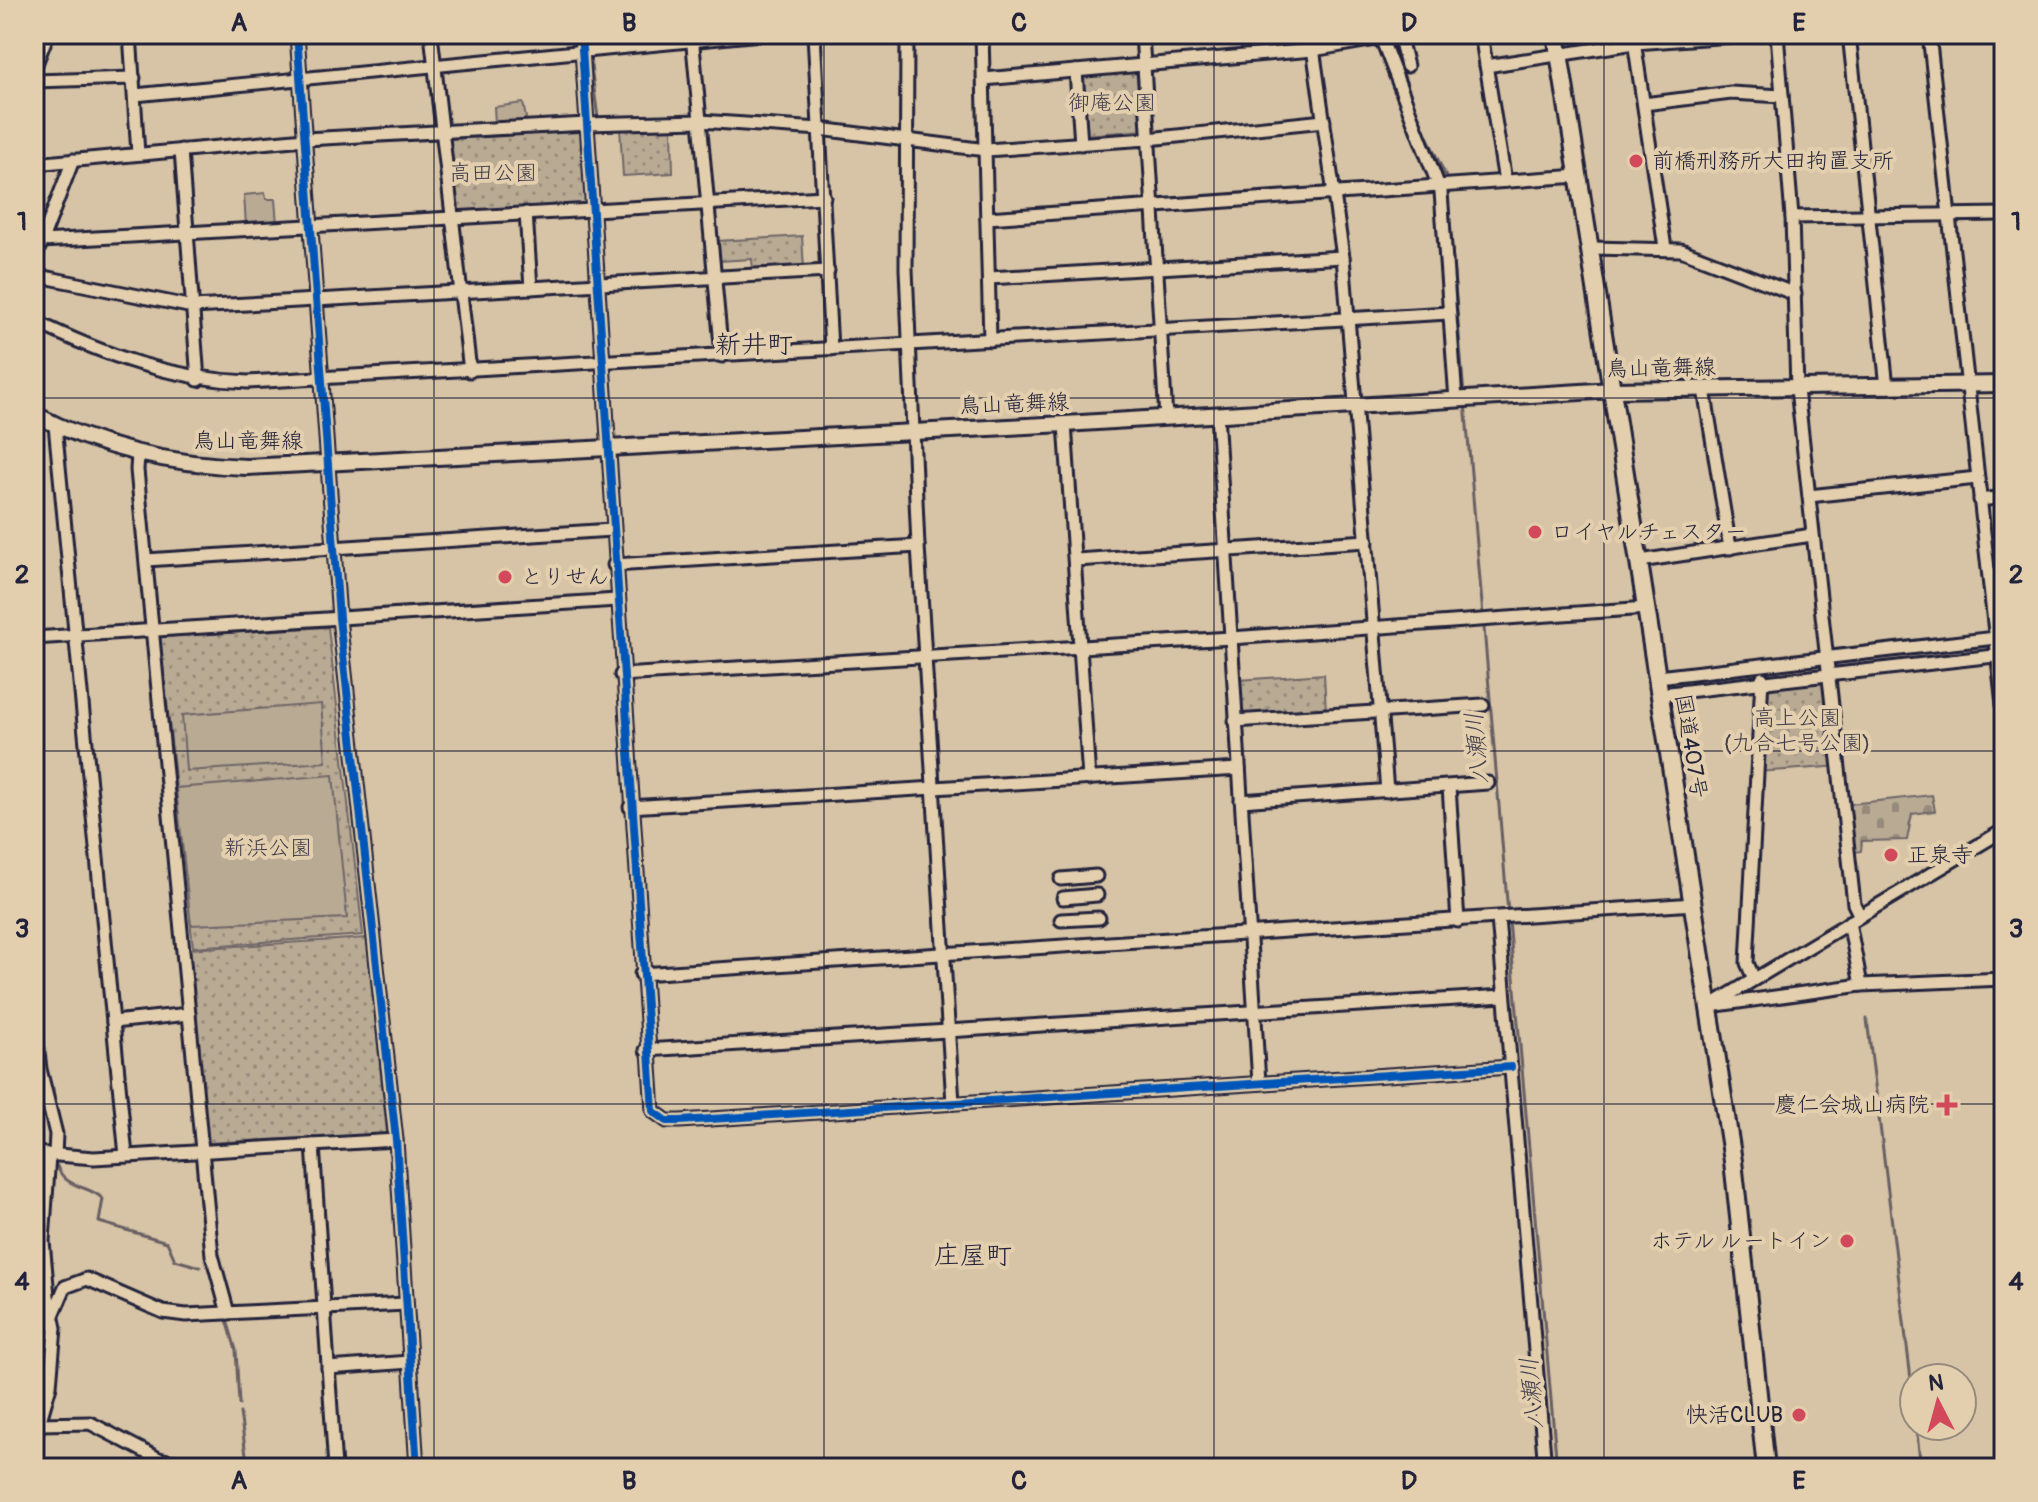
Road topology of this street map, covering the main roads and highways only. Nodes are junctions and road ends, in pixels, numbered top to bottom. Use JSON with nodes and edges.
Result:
{"nodes":[{"id":1,"x":46,"y":34,"type":"edge"},
{"id":2,"x":1556,"y":34,"type":"edge"},
{"id":3,"x":34,"y":65,"type":"edge"},
{"id":4,"x":2004,"y":384,"type":"edge"},
{"id":5,"x":1613,"y":390,"type":"junction"},
{"id":6,"x":34,"y":414,"type":"edge"},
{"id":7,"x":1766,"y":1468,"type":"edge"}],
"edges":[{"from":1,"to":3,"type":"main road"},
{"from":2,"to":5,"type":"highway","name":"国道407号"},
{"from":4,"to":5,"type":"main road","name":"鳥山竜舞線"},
{"from":5,"to":6,"type":"main road","name":"鳥山竜舞線"},
{"from":5,"to":7,"type":"highway","name":"国道407号"}]}
